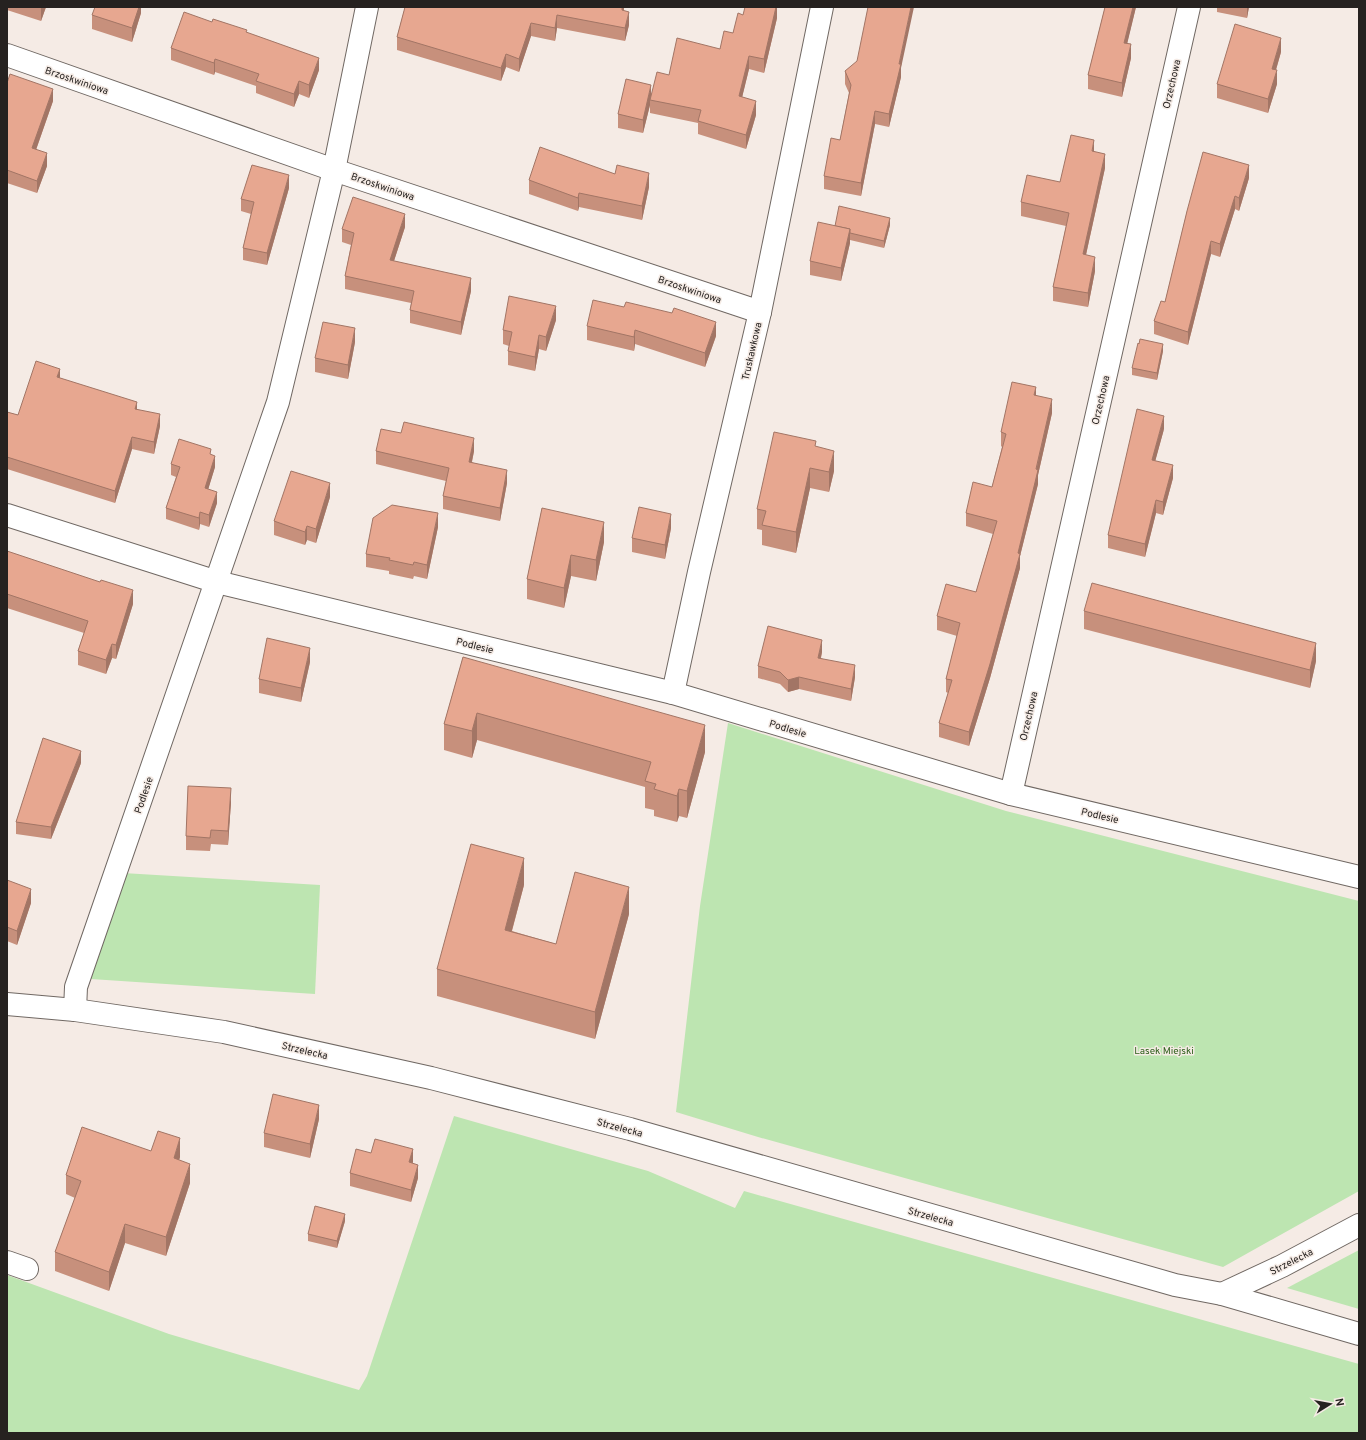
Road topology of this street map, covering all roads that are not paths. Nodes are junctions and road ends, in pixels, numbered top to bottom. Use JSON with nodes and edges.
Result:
{"nodes":[{"id":1,"x":367,"y":7,"type":"edge"},
{"id":2,"x":822,"y":7,"type":"edge"},
{"id":3,"x":1189,"y":7,"type":"edge"},
{"id":4,"x":7,"y":56,"type":"edge"},
{"id":5,"x":334,"y":170,"type":"junction"},
{"id":6,"x":760,"y":312,"type":"junction"},
{"id":7,"x":7,"y":515,"type":"edge"},
{"id":8,"x":217,"y":582,"type":"junction"},
{"id":9,"x":673,"y":693,"type":"junction"},
{"id":10,"x":1011,"y":794,"type":"junction"},
{"id":11,"x":1359,"y":877,"type":"edge"},
{"id":12,"x":7,"y":1004,"type":"edge"},
{"id":13,"x":75,"y":1010,"type":"junction"},
{"id":14,"x":1359,"y":1225,"type":"edge"},
{"id":15,"x":7,"y":1262,"type":"edge"},
{"id":16,"x":27,"y":1269,"type":"dead end"},
{"id":17,"x":1222,"y":1294,"type":"junction"},
{"id":18,"x":1359,"y":1334,"type":"edge"}],
"edges":[{"from":1,"to":5,"type":"street"},
{"from":2,"to":6,"type":"street","name":"Truskawkowa"},
{"from":3,"to":10,"type":"street","name":"Orzechowa"},
{"from":4,"to":5,"type":"street","name":"Brzoskwiniowa"},
{"from":5,"to":6,"type":"street","name":"Brzoskwiniowa"},
{"from":5,"to":8,"type":"street"},
{"from":6,"to":9,"type":"street","name":"Truskawkowa"},
{"from":7,"to":8,"type":"street","name":"Podlesie"},
{"from":8,"to":9,"type":"street","name":"Podlesie"},
{"from":8,"to":13,"type":"street","name":"Podlesie"},
{"from":9,"to":10,"type":"street","name":"Podlesie"},
{"from":10,"to":11,"type":"street","name":"Podlesie"},
{"from":12,"to":13,"type":"street","name":"Strzelecka"},
{"from":13,"to":17,"type":"street","name":"Strzelecka"},
{"from":14,"to":17,"type":"street","name":"Strzelecka"},
{"from":15,"to":16,"type":"street"},
{"from":17,"to":18,"type":"street","name":"Strzelecka"}]}
